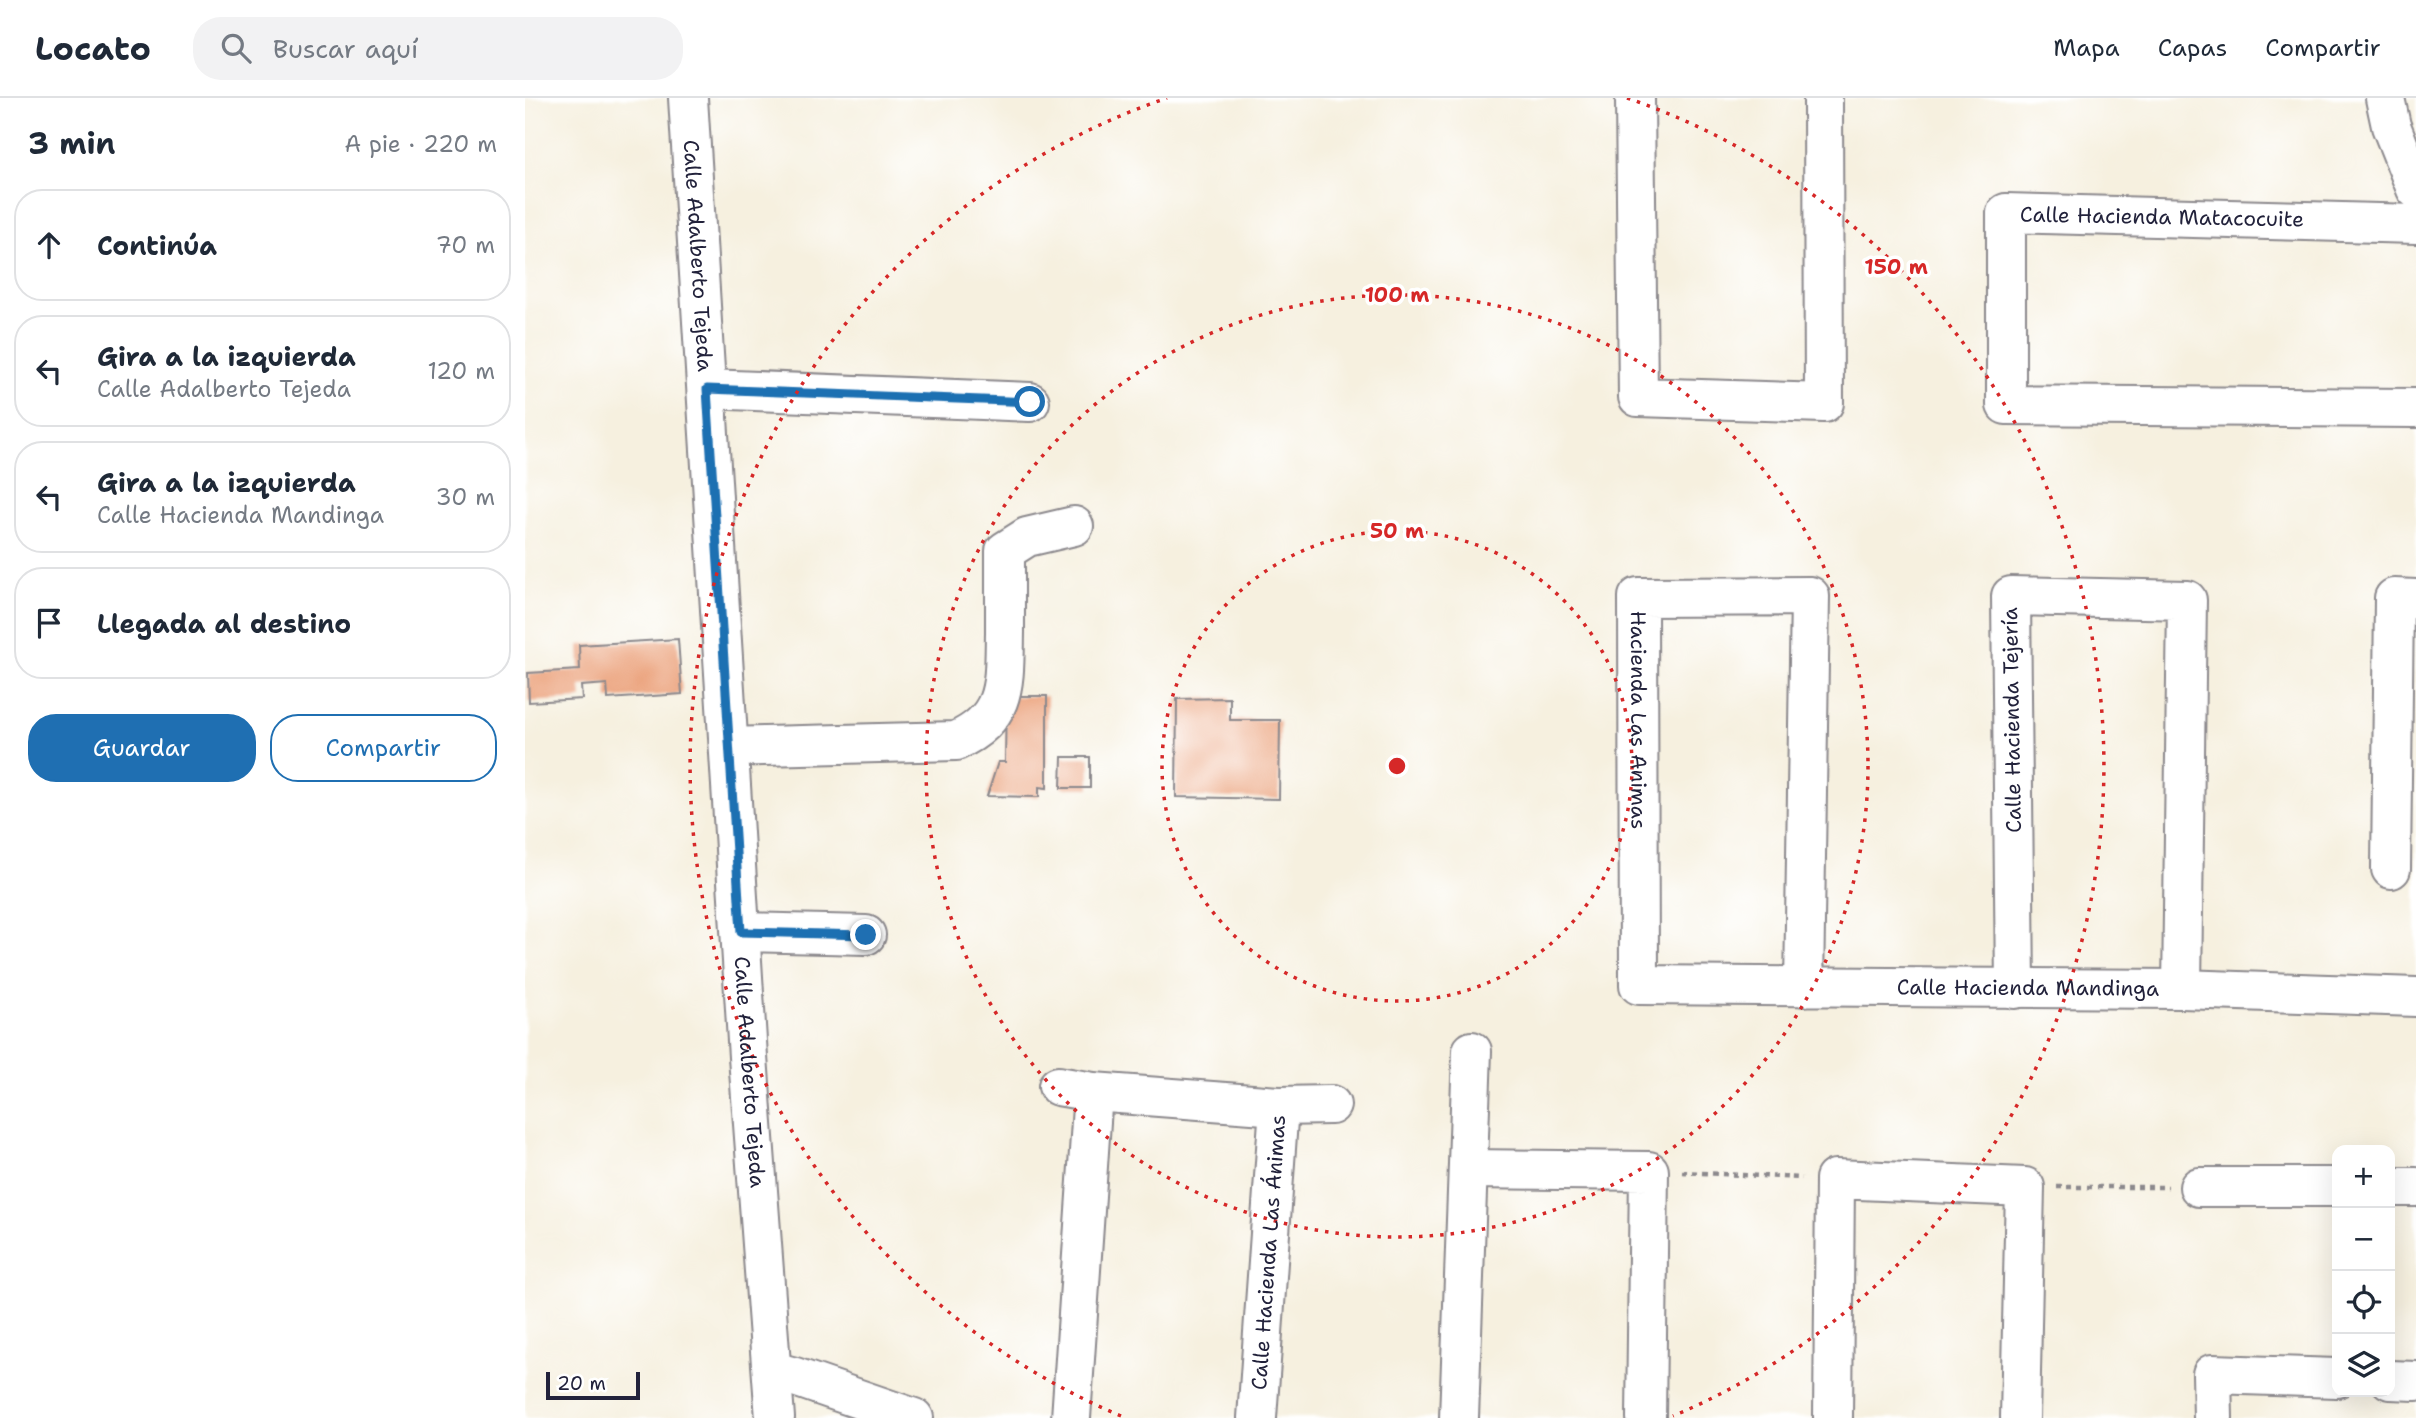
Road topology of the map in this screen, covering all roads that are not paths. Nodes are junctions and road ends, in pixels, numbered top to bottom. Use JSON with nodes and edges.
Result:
{"nodes":[{"id":1,"x":688,"y":98,"type":"edge"},
{"id":2,"x":1635,"y":98,"type":"edge"},
{"id":3,"x":1823,"y":98,"type":"edge"},
{"id":4,"x":2385,"y":98,"type":"edge"},
{"id":5,"x":2416,"y":188,"type":"edge"},
{"id":6,"x":2416,"y":224,"type":"edge"},
{"id":7,"x":707,"y":389,"type":"junction"},
{"id":8,"x":1030,"y":402,"type":"dead end"},
{"id":9,"x":2416,"y":408,"type":"edge"},
{"id":10,"x":1074,"y":526,"type":"dead end"},
{"id":11,"x":2416,"y":599,"type":"edge"},
{"id":12,"x":729,"y":747,"type":"junction"},
{"id":13,"x":2405,"y":780,"type":"edge"},
{"id":14,"x":2391,"y":869,"type":"dead end"},
{"id":15,"x":741,"y":932,"type":"junction"},
{"id":16,"x":866,"y":935,"type":"dead end"},
{"id":17,"x":1639,"y":985,"type":"joint"},
{"id":18,"x":1804,"y":987,"type":"junction"},
{"id":19,"x":2015,"y":989,"type":"junction"},
{"id":20,"x":2182,"y":989,"type":"junction"},
{"id":21,"x":2416,"y":997,"type":"edge"},
{"id":22,"x":1472,"y":1051,"type":"dead end"},
{"id":23,"x":1331,"y":1105,"type":"dead end"},
{"id":24,"x":1279,"y":1106,"type":"junction"},
{"id":25,"x":1468,"y":1169,"type":"junction"},
{"id":26,"x":2199,"y":1187,"type":"road end"},
{"id":27,"x":2332,"y":1187,"type":"edge"},
{"id":28,"x":2395,"y":1187,"type":"edge"},
{"id":29,"x":2416,"y":1187,"type":"edge"},
{"id":30,"x":772,"y":1371,"type":"junction"},
{"id":31,"x":2332,"y":1378,"type":"edge"},
{"id":32,"x":2395,"y":1380,"type":"edge"},
{"id":33,"x":2416,"y":1381,"type":"edge"},
{"id":34,"x":775,"y":1418,"type":"edge"},
{"id":35,"x":914,"y":1418,"type":"edge"},
{"id":36,"x":1071,"y":1418,"type":"edge"},
{"id":37,"x":1257,"y":1418,"type":"edge"},
{"id":38,"x":1459,"y":1418,"type":"edge"},
{"id":39,"x":1646,"y":1418,"type":"edge"},
{"id":40,"x":1833,"y":1418,"type":"edge"},
{"id":41,"x":2020,"y":1418,"type":"edge"},
{"id":42,"x":2213,"y":1418,"type":"edge"}],
"edges":[{"from":1,"to":7,"type":"street","name":"Calle Adalberto Tejeda"},
{"from":2,"to":3,"type":"street"},
{"from":4,"to":5,"type":"street"},
{"from":6,"to":9,"type":"street","name":"Calle Hacienda Matacocuite"},
{"from":7,"to":8,"type":"street"},
{"from":7,"to":12,"type":"street","name":"Calle Adalberto Tejeda"},
{"from":10,"to":12,"type":"street"},
{"from":11,"to":13,"type":"street"},
{"from":12,"to":15,"type":"street","name":"Calle Adalberto Tejeda"},
{"from":13,"to":14,"type":"street"},
{"from":15,"to":16,"type":"street"},
{"from":15,"to":30,"type":"street","name":"Calle Adalberto Tejeda"},
{"from":17,"to":18,"type":"street","name":"Calle Hacienda Mandinga"},
{"from":17,"to":18,"type":"street","name":"Hacienda Las Animas"},
{"from":18,"to":19,"type":"street","name":"Calle Hacienda Mandinga"},
{"from":19,"to":20,"type":"street","name":"Calle Hacienda Mandinga"},
{"from":19,"to":20,"type":"street","name":"Calle Hacienda Tejería"},
{"from":20,"to":21,"type":"street","name":"Calle Hacienda Mandinga"},
{"from":22,"to":25,"type":"street"},
{"from":23,"to":24,"type":"street"},
{"from":24,"to":36,"type":"street","name":"Calle Hacienda Las Ánimas"},
{"from":24,"to":37,"type":"street","name":"Calle Hacienda Las Ánimas"},
{"from":25,"to":38,"type":"street"},
{"from":25,"to":39,"type":"street"},
{"from":26,"to":27,"type":"street"},
{"from":28,"to":29,"type":"street"},
{"from":30,"to":34,"type":"street","name":"Calle Adalberto Tejeda"},
{"from":30,"to":35,"type":"street"},
{"from":31,"to":42,"type":"street"},
{"from":32,"to":33,"type":"street"},
{"from":40,"to":41,"type":"street"}]}
